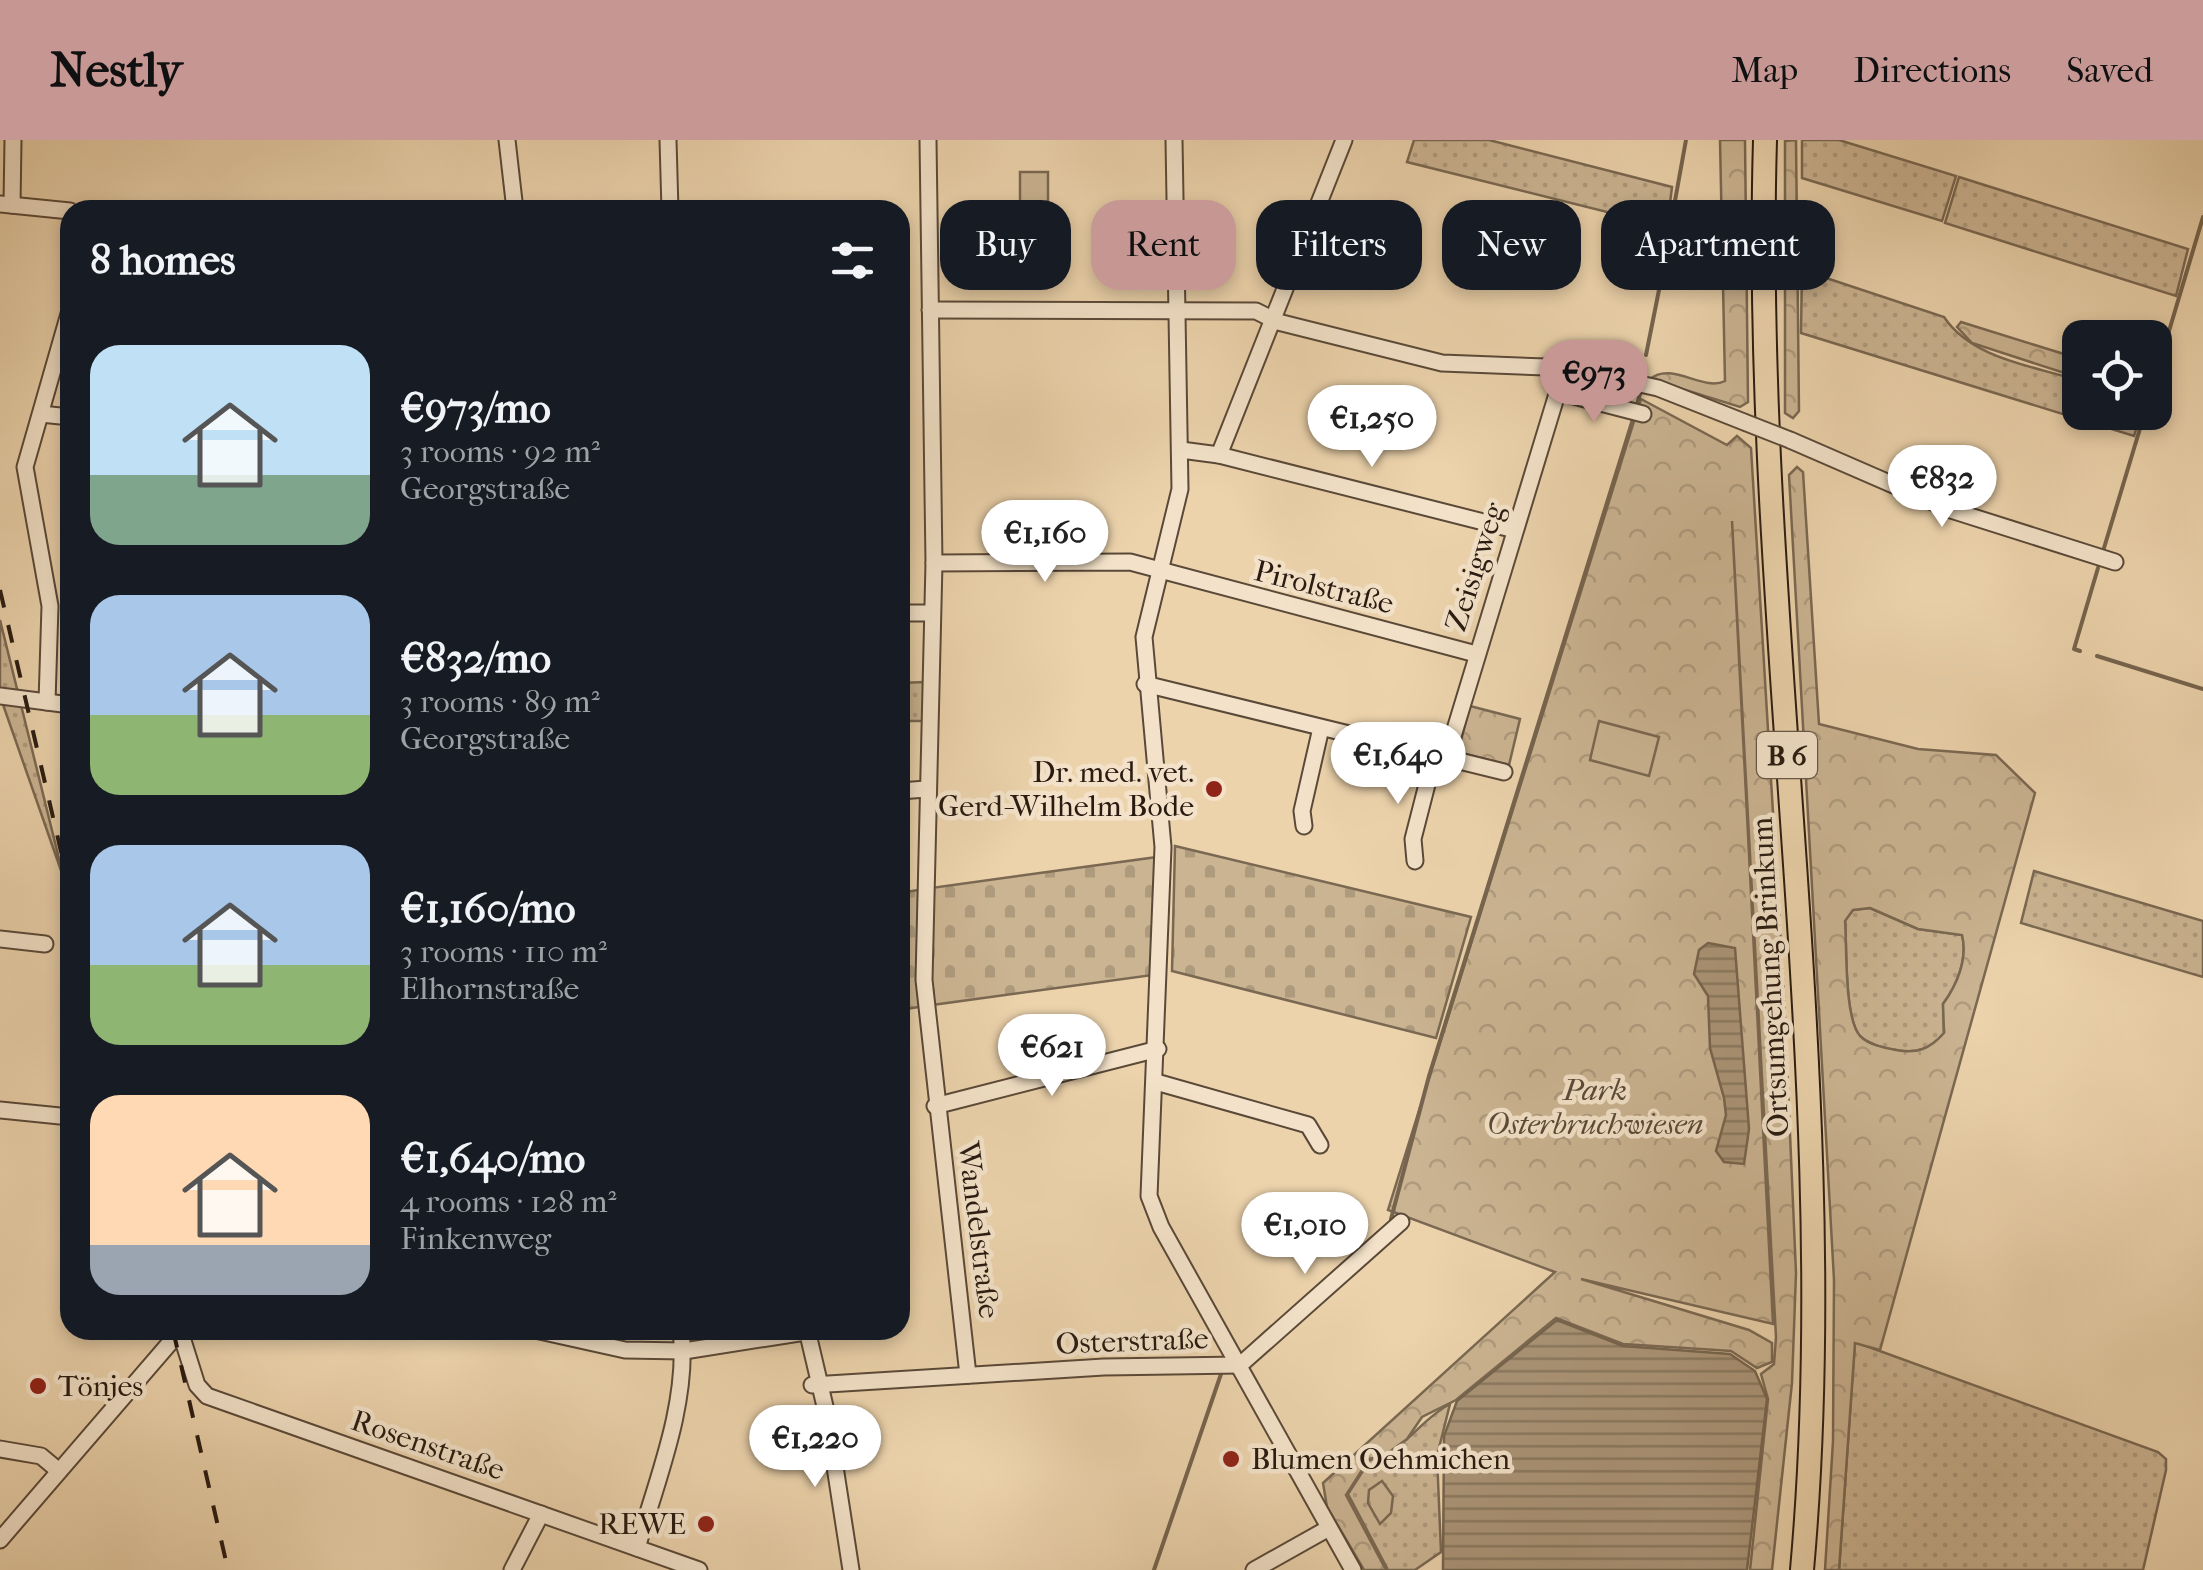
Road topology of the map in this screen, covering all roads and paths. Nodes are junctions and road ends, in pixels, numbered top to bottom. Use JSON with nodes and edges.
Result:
{"nodes":[{"id":1,"x":13,"y":140,"type":"edge"},
{"id":2,"x":507,"y":140,"type":"edge"},
{"id":3,"x":668,"y":140,"type":"edge"},
{"id":4,"x":928,"y":140,"type":"edge"},
{"id":5,"x":1174,"y":140,"type":"edge"},
{"id":6,"x":1344,"y":140,"type":"edge"},
{"id":7,"x":1765,"y":140,"type":"edge"},
{"id":8,"x":514,"y":200,"type":"edge"},
{"id":9,"x":670,"y":200,"type":"edge"},
{"id":10,"x":6,"y":205,"type":"edge"},
{"id":11,"x":60,"y":211,"type":"edge"},
{"id":12,"x":930,"y":310,"type":"junction"},
{"id":13,"x":1177,"y":310,"type":"junction"},
{"id":14,"x":1270,"y":318,"type":"junction"},
{"id":15,"x":60,"y":345,"type":"edge"},
{"id":16,"x":1564,"y":372,"type":"junction"},
{"id":17,"x":1558,"y":392,"type":"junction"},
{"id":18,"x":40,"y":414,"type":"junction"},
{"id":19,"x":1642,"y":414,"type":"dead end"},
{"id":20,"x":60,"y":416,"type":"edge"},
{"id":21,"x":1181,"y":450,"type":"junction"},
{"id":22,"x":1219,"y":455,"type":"junction"},
{"id":23,"x":1515,"y":530,"type":"junction"},
{"id":24,"x":2115,"y":562,"type":"dead end"},
{"id":25,"x":934,"y":563,"type":"junction"},
{"id":26,"x":1160,"y":570,"type":"junction"},
{"id":27,"x":910,"y":613,"type":"edge"},
{"id":28,"x":930,"y":613,"type":"junction"},
{"id":29,"x":50,"y":624,"type":"junction"},
{"id":30,"x":60,"y":625,"type":"edge"},
{"id":31,"x":1476,"y":654,"type":"junction"},
{"id":32,"x":1144,"y":684,"type":"junction"},
{"id":33,"x":0,"y":696,"type":"edge"},
{"id":34,"x":47,"y":702,"type":"junction"},
{"id":35,"x":60,"y":703,"type":"edge"},
{"id":36,"x":1321,"y":728,"type":"junction"},
{"id":37,"x":1440,"y":758,"type":"junction"},
{"id":38,"x":1504,"y":772,"type":"dead end"},
{"id":39,"x":926,"y":789,"type":"junction"},
{"id":40,"x":910,"y":790,"type":"edge"},
{"id":41,"x":1304,"y":826,"type":"dead end"},
{"id":42,"x":1415,"y":861,"type":"dead end"},
{"id":43,"x":0,"y":939,"type":"edge"},
{"id":44,"x":45,"y":944,"type":"dead end"},
{"id":45,"x":1158,"y":1048,"type":"junction"},
{"id":46,"x":1156,"y":1082,"type":"junction"},
{"id":47,"x":935,"y":1106,"type":"junction"},
{"id":48,"x":0,"y":1110,"type":"edge"},
{"id":49,"x":60,"y":1116,"type":"edge"},
{"id":50,"x":1320,"y":1145,"type":"dead end"},
{"id":51,"x":1400,"y":1222,"type":"dead end"},
{"id":52,"x":171,"y":1340,"type":"edge"},
{"id":53,"x":183,"y":1340,"type":"edge"},
{"id":54,"x":580,"y":1340,"type":"edge"},
{"id":55,"x":683,"y":1340,"type":"edge"},
{"id":56,"x":749,"y":1340,"type":"edge"},
{"id":57,"x":804,"y":1340,"type":"edge"},
{"id":58,"x":684,"y":1351,"type":"junction"},
{"id":59,"x":1240,"y":1365,"type":"junction"},
{"id":60,"x":968,"y":1375,"type":"junction"},
{"id":61,"x":816,"y":1385,"type":"junction"},
{"id":62,"x":0,"y":1449,"type":"edge"},
{"id":63,"x":59,"y":1471,"type":"junction"},
{"id":64,"x":541,"y":1514,"type":"junction"},
{"id":65,"x":1328,"y":1528,"type":"junction"},
{"id":66,"x":847,"y":1536,"type":"junction"},
{"id":67,"x":0,"y":1540,"type":"edge"},
{"id":68,"x":637,"y":1548,"type":"junction"},
{"id":69,"x":512,"y":1570,"type":"edge"},
{"id":70,"x":699,"y":1570,"type":"edge"},
{"id":71,"x":851,"y":1570,"type":"edge"},
{"id":72,"x":862,"y":1570,"type":"edge"},
{"id":73,"x":1254,"y":1570,"type":"edge"},
{"id":74,"x":1353,"y":1570,"type":"edge"},
{"id":75,"x":1802,"y":1570,"type":"edge"}],
"edges":[{"from":1,"to":10,"type":"street"},
{"from":2,"to":8,"type":"street"},
{"from":3,"to":9,"type":"street"},
{"from":4,"to":12,"type":"street","name":"Wandelstraße"},
{"from":5,"to":13,"type":"street"},
{"from":6,"to":14,"type":"street"},
{"from":7,"to":75,"type":"highway","name":"Ortsumgehung Brinkum","number":"B 6"},
{"from":10,"to":11,"type":"street"},
{"from":12,"to":13,"type":"street"},
{"from":12,"to":25,"type":"street","name":"Wandelstraße"},
{"from":13,"to":14,"type":"street"},
{"from":13,"to":21,"type":"street"},
{"from":14,"to":16,"type":"street"},
{"from":14,"to":22,"type":"street"},
{"from":15,"to":18,"type":"street"},
{"from":16,"to":17,"type":"street","name":"Zeisigweg"},
{"from":16,"to":24,"type":"street","bridge":true},
{"from":17,"to":19,"type":"street"},
{"from":17,"to":23,"type":"street","name":"Zeisigweg"},
{"from":18,"to":20,"type":"street"},
{"from":18,"to":29,"type":"street"},
{"from":21,"to":22,"type":"street"},
{"from":21,"to":26,"type":"street"},
{"from":22,"to":23,"type":"street"},
{"from":23,"to":31,"type":"street","name":"Zeisigweg"},
{"from":25,"to":26,"type":"street","name":"Pirolstraße"},
{"from":25,"to":28,"type":"street","name":"Wandelstraße"},
{"from":26,"to":31,"type":"street","name":"Pirolstraße"},
{"from":26,"to":32,"type":"street"},
{"from":27,"to":28,"type":"street"},
{"from":28,"to":39,"type":"street","name":"Wandelstraße"},
{"from":29,"to":30,"type":"street"},
{"from":29,"to":34,"type":"street"},
{"from":31,"to":37,"type":"street","name":"Zeisigweg"},
{"from":32,"to":36,"type":"street"},
{"from":32,"to":45,"type":"street"},
{"from":33,"to":34,"type":"street"},
{"from":34,"to":35,"type":"street"},
{"from":36,"to":37,"type":"street"},
{"from":36,"to":41,"type":"street"},
{"from":37,"to":38,"type":"street"},
{"from":37,"to":42,"type":"street","name":"Zeisigweg"},
{"from":39,"to":40,"type":"street"},
{"from":39,"to":47,"type":"street","name":"Wandelstraße"},
{"from":43,"to":44,"type":"street"},
{"from":45,"to":46,"type":"street"},
{"from":45,"to":47,"type":"street"},
{"from":46,"to":50,"type":"street"},
{"from":46,"to":59,"type":"street"},
{"from":47,"to":60,"type":"street","name":"Wandelstraße"},
{"from":48,"to":49,"type":"street"},
{"from":51,"to":59,"type":"street","name":"Osterstraße"},
{"from":52,"to":63,"type":"street"},
{"from":53,"to":64,"type":"street","name":"Rosenstraße"},
{"from":54,"to":58,"type":"street"},
{"from":55,"to":58,"type":"street"},
{"from":56,"to":58,"type":"street"},
{"from":57,"to":61,"type":"street"},
{"from":58,"to":68,"type":"street"},
{"from":59,"to":60,"type":"street","name":"Osterstraße"},
{"from":59,"to":65,"type":"street"},
{"from":60,"to":61,"type":"street","name":"Osterstraße"},
{"from":61,"to":66,"type":"street"},
{"from":62,"to":63,"type":"street"},
{"from":63,"to":67,"type":"street"},
{"from":64,"to":68,"type":"street","name":"Rosenstraße"},
{"from":64,"to":69,"type":"street"},
{"from":65,"to":73,"type":"street"},
{"from":65,"to":74,"type":"street"},
{"from":66,"to":71,"type":"street"},
{"from":66,"to":72,"type":"street"},
{"from":68,"to":70,"type":"street","name":"Rosenstraße"}]}
